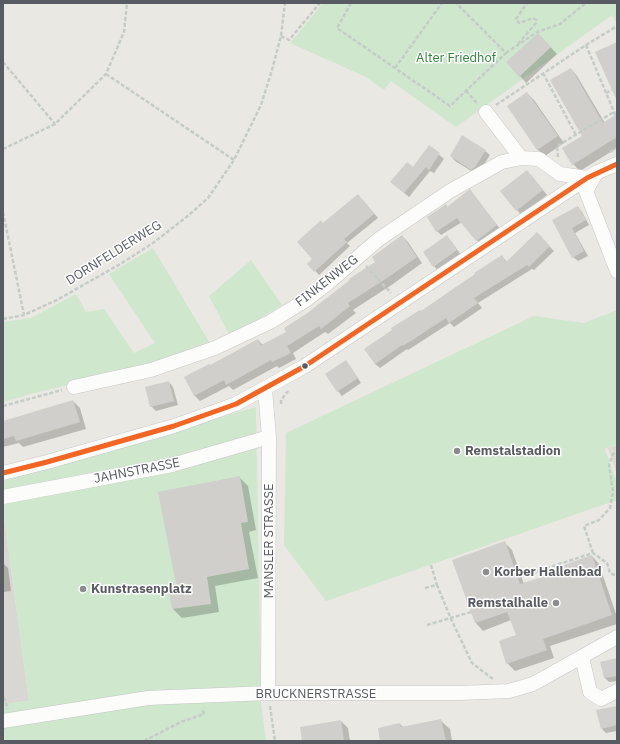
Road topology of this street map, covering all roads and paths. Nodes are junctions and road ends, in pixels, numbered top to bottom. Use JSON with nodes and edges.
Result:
{"nodes":[{"id":1,"x":127,"y":3,"type":"edge"},
{"id":2,"x":286,"y":3,"type":"edge"},
{"id":3,"x":320,"y":3,"type":"edge"},
{"id":4,"x":351,"y":3,"type":"edge"},
{"id":5,"x":442,"y":3,"type":"edge"},
{"id":6,"x":456,"y":3,"type":"edge"},
{"id":7,"x":527,"y":3,"type":"edge"},
{"id":8,"x":586,"y":3,"type":"edge"},
{"id":9,"x":617,"y":26,"type":"edge"},
{"id":10,"x":281,"y":36,"type":"junction"},
{"id":11,"x":586,"y":45,"type":"junction"},
{"id":12,"x":514,"y":48,"type":"junction"},
{"id":13,"x":506,"y":53,"type":"junction"},
{"id":14,"x":3,"y":62,"type":"edge"},
{"id":15,"x":395,"y":68,"type":"junction"},
{"id":16,"x":106,"y":74,"type":"junction"},
{"id":17,"x":543,"y":74,"type":"junction"},
{"id":18,"x":612,"y":90,"type":"dead end"},
{"id":19,"x":466,"y":91,"type":"junction"},
{"id":20,"x":606,"y":93,"type":"junction"},
{"id":21,"x":486,"y":112,"type":"junction"},
{"id":22,"x":614,"y":112,"type":"junction"},
{"id":23,"x":617,"y":120,"type":"edge"},
{"id":24,"x":55,"y":124,"type":"junction"},
{"id":25,"x":576,"y":135,"type":"junction"},
{"id":26,"x":3,"y":149,"type":"edge"},
{"id":27,"x":521,"y":158,"type":"junction"},
{"id":28,"x":234,"y":160,"type":"junction"},
{"id":29,"x":617,"y":164,"type":"edge"},
{"id":30,"x":560,"y":174,"type":"junction"},
{"id":31,"x":593,"y":175,"type":"junction"},
{"id":32,"x":3,"y":212,"type":"edge"},
{"id":33,"x":358,"y":257,"type":"junction"},
{"id":34,"x":617,"y":271,"type":"edge"},
{"id":35,"x":400,"y":303,"type":"junction"},
{"id":36,"x":24,"y":315,"type":"junction"},
{"id":37,"x":3,"y":319,"type":"edge"},
{"id":38,"x":292,"y":386,"type":"dead end"},
{"id":39,"x":74,"y":387,"type":"joint"},
{"id":40,"x":265,"y":389,"type":"junction"},
{"id":41,"x":3,"y":406,"type":"edge"},
{"id":42,"x":280,"y":408,"type":"dead end"},
{"id":43,"x":269,"y":437,"type":"junction"},
{"id":44,"x":617,"y":453,"type":"edge"},
{"id":45,"x":3,"y":473,"type":"edge"},
{"id":46,"x":3,"y":497,"type":"edge"},
{"id":47,"x":593,"y":552,"type":"junction"},
{"id":48,"x":431,"y":565,"type":"dead end"},
{"id":49,"x":535,"y":572,"type":"dead end"},
{"id":50,"x":617,"y":576,"type":"edge"},
{"id":51,"x":437,"y":585,"type":"junction"},
{"id":52,"x":426,"y":588,"type":"dead end"},
{"id":53,"x":471,"y":612,"type":"dead end"},
{"id":54,"x":451,"y":619,"type":"junction"},
{"id":55,"x":426,"y":626,"type":"dead end"},
{"id":56,"x":617,"y":637,"type":"edge"},
{"id":57,"x":582,"y":657,"type":"junction"},
{"id":58,"x":487,"y":681,"type":"dead end"},
{"id":59,"x":617,"y":691,"type":"edge"},
{"id":60,"x":268,"y":693,"type":"junction"},
{"id":61,"x":198,"y":696,"type":"junction"},
{"id":62,"x":4,"y":697,"type":"edge"},
{"id":63,"x":6,"y":715,"type":"edge"},
{"id":64,"x":144,"y":741,"type":"edge"},
{"id":65,"x":275,"y":741,"type":"edge"}],
"edges":[{"from":1,"to":16,"type":"path"},
{"from":2,"to":10,"type":"path","name":"DORNFELDERWEG"},
{"from":3,"to":10,"type":"path"},
{"from":4,"to":15,"type":"path"},
{"from":5,"to":15,"type":"path"},
{"from":6,"to":13,"type":"path"},
{"from":7,"to":12,"type":"path"},
{"from":8,"to":12,"type":"path"},
{"from":9,"to":11,"type":"path"},
{"from":10,"to":28,"type":"path","name":"DORNFELDERWEG"},
{"from":11,"to":17,"type":"path"},
{"from":11,"to":20,"type":"path"},
{"from":12,"to":13,"type":"path"},
{"from":13,"to":19,"type":"path"},
{"from":14,"to":24,"type":"path"},
{"from":15,"to":19,"type":"path"},
{"from":16,"to":24,"type":"path"},
{"from":16,"to":28,"type":"path"},
{"from":17,"to":21,"type":"path"},
{"from":17,"to":25,"type":"path"},
{"from":18,"to":20,"type":"path"},
{"from":19,"to":21,"type":"path"},
{"from":20,"to":22,"type":"path"},
{"from":21,"to":27,"type":"street"},
{"from":22,"to":23,"type":"path"},
{"from":22,"to":25,"type":"path"},
{"from":24,"to":26,"type":"path"},
{"from":25,"to":30,"type":"path"},
{"from":27,"to":30,"type":"street","name":"FINKENWEG"},
{"from":27,"to":33,"type":"street","name":"FINKENWEG"},
{"from":28,"to":36,"type":"path","name":"DORNFELDERWEG"},
{"from":29,"to":31,"type":"street"},
{"from":30,"to":31,"type":"street","name":"FINKENWEG"},
{"from":31,"to":34,"type":"street"},
{"from":31,"to":35,"type":"street"},
{"from":32,"to":36,"type":"path"},
{"from":33,"to":35,"type":"path"},
{"from":33,"to":39,"type":"street","name":"FINKENWEG"},
{"from":35,"to":40,"type":"street"},
{"from":36,"to":37,"type":"path","name":"DORNFELDERWEG"},
{"from":38,"to":42,"type":"path"},
{"from":39,"to":41,"type":"path"},
{"from":40,"to":43,"type":"street","name":"MANSLER STRASSE"},
{"from":40,"to":45,"type":"street"},
{"from":43,"to":46,"type":"street","name":"JAHNSTRASSE"},
{"from":43,"to":60,"type":"street","name":"MANSLER STRASSE"},
{"from":44,"to":47,"type":"path"},
{"from":47,"to":49,"type":"path"},
{"from":47,"to":50,"type":"path"},
{"from":48,"to":51,"type":"path"},
{"from":51,"to":52,"type":"path"},
{"from":51,"to":54,"type":"path"},
{"from":53,"to":54,"type":"path"},
{"from":54,"to":55,"type":"path"},
{"from":54,"to":58,"type":"path"},
{"from":56,"to":57,"type":"street","name":"BRUCKNERSTRASSE"},
{"from":57,"to":59,"type":"street"},
{"from":57,"to":60,"type":"street","name":"BRUCKNERSTRASSE"},
{"from":60,"to":61,"type":"street","name":"BRUCKNERSTRASSE"},
{"from":60,"to":65,"type":"path"},
{"from":61,"to":63,"type":"street","name":"BRUCKNERSTRASSE"},
{"from":61,"to":64,"type":"path"},
{"from":62,"to":63,"type":"path"}]}
